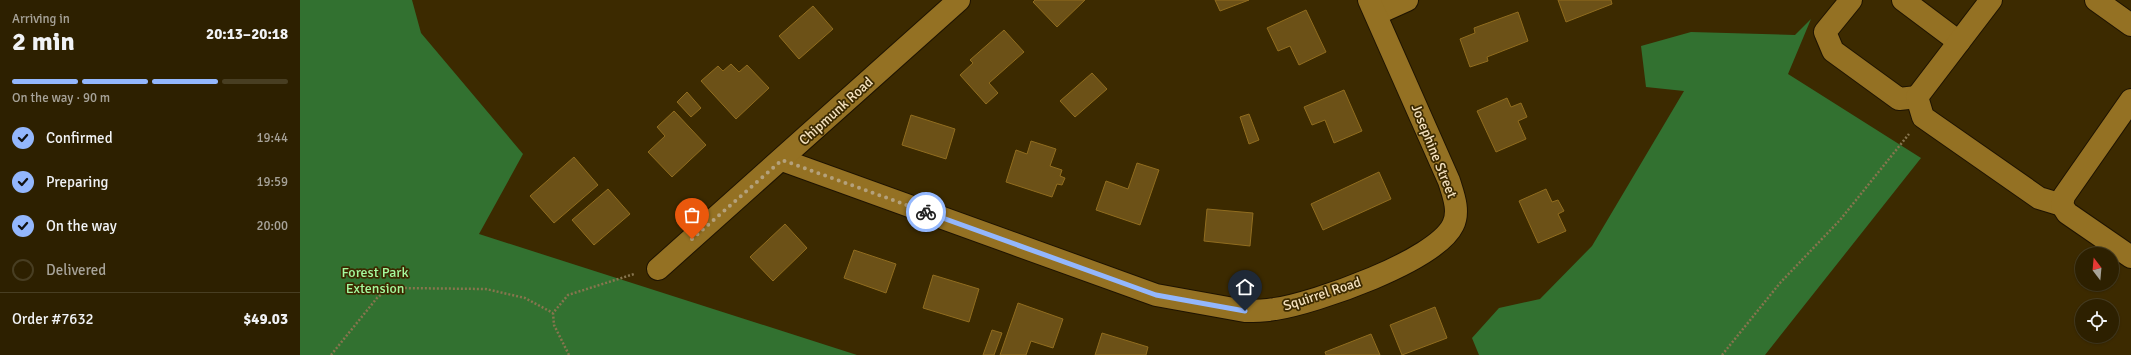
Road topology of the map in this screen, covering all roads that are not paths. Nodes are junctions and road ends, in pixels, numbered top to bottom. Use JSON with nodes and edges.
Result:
{"nodes":[{"id":1,"x":959,"y":0,"type":"edge"},
{"id":2,"x":1407,"y":0,"type":"edge"},
{"id":3,"x":1852,"y":0,"type":"edge"},
{"id":4,"x":1903,"y":0,"type":"edge"},
{"id":5,"x":1991,"y":0,"type":"edge"},
{"id":6,"x":2096,"y":0,"type":"edge"},
{"id":7,"x":1372,"y":7,"type":"edge"},
{"id":8,"x":2131,"y":25,"type":"edge"},
{"id":9,"x":1959,"y":42,"type":"junction"},
{"id":10,"x":2131,"y":100,"type":"edge"},
{"id":11,"x":1920,"y":107,"type":"junction"},
{"id":12,"x":782,"y":160,"type":"junction"},
{"id":13,"x":2062,"y":205,"type":"junction"},
{"id":14,"x":2131,"y":257,"type":"edge"},
{"id":15,"x":658,"y":269,"type":"road end"},
{"id":16,"x":1383,"y":272,"type":"joint"}],
"edges":[{"from":1,"to":12,"type":"street","name":"Chipmunk Road"},
{"from":2,"to":7,"type":"street"},
{"from":3,"to":11,"type":"street"},
{"from":4,"to":9,"type":"street"},
{"from":5,"to":9,"type":"street"},
{"from":6,"to":8,"type":"street"},
{"from":7,"to":16,"type":"street","name":"Josephine Street"},
{"from":9,"to":11,"type":"street"},
{"from":10,"to":13,"type":"street"},
{"from":11,"to":13,"type":"street"},
{"from":12,"to":15,"type":"street","name":"Chipmunk Road"},
{"from":12,"to":16,"type":"street","name":"Squirrel Road"},
{"from":13,"to":14,"type":"street"}]}
